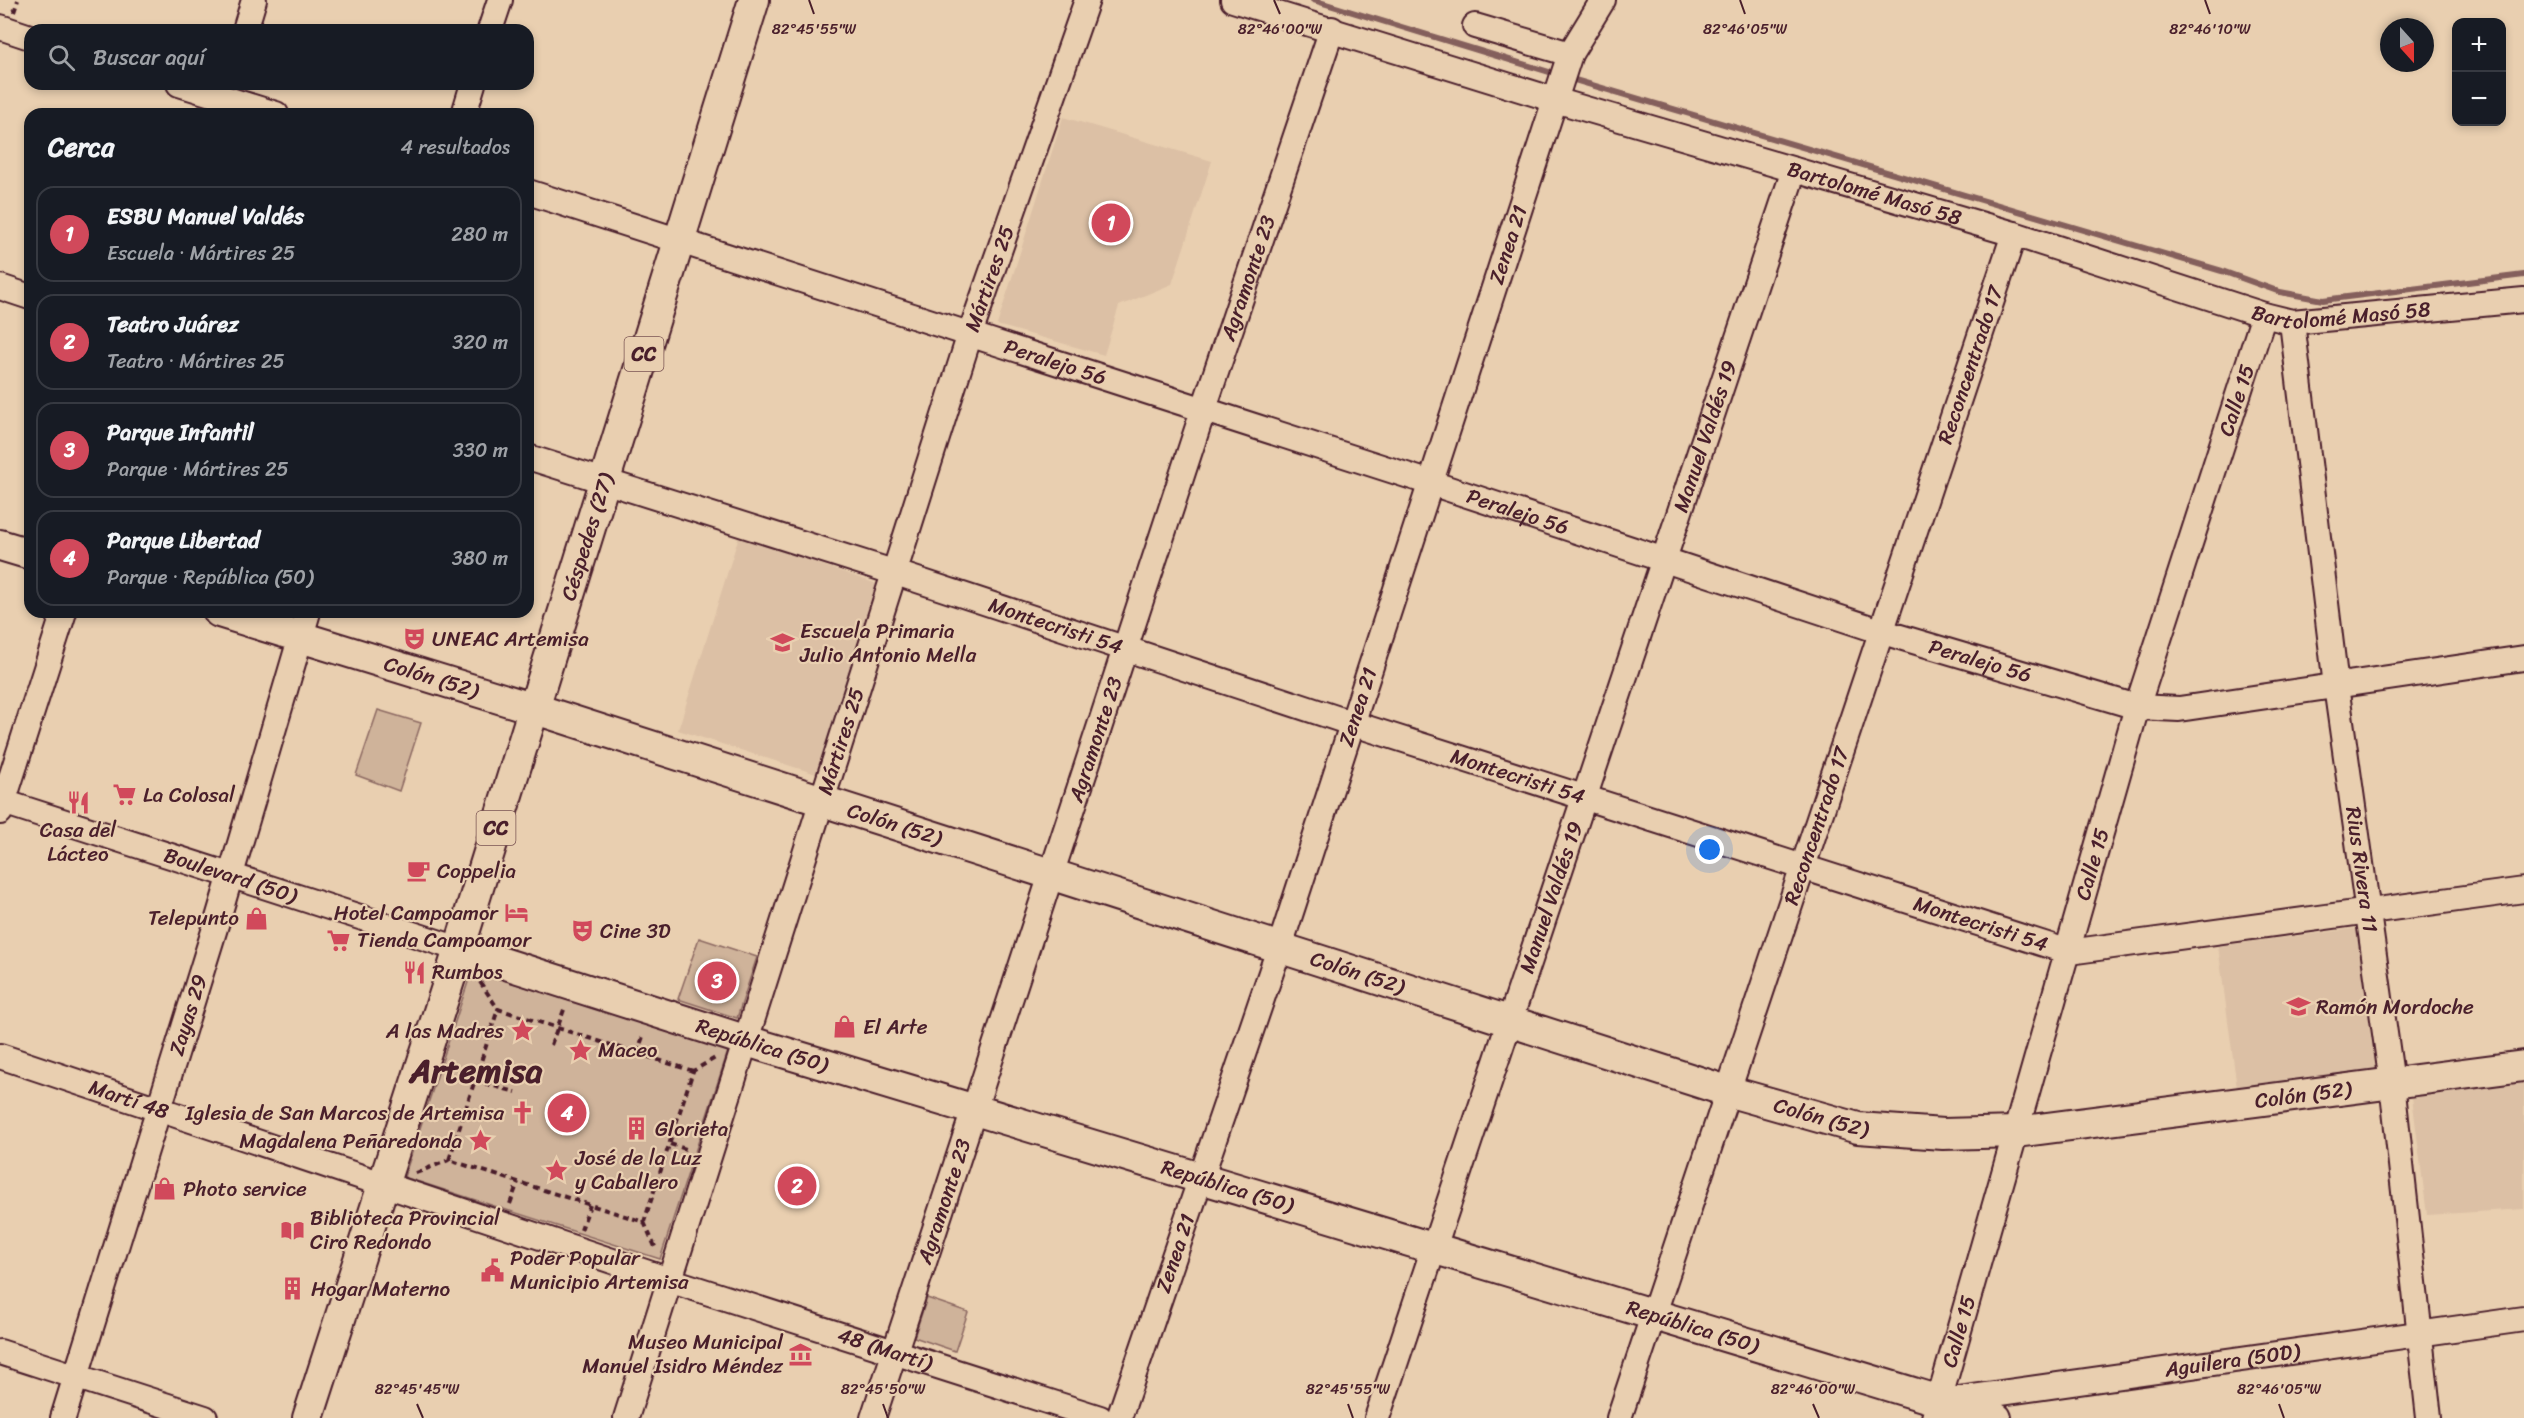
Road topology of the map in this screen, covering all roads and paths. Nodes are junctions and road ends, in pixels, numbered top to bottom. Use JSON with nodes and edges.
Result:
{"nodes":[{"id":1,"x":254,"y":0,"type":"edge"},
{"id":2,"x":500,"y":0,"type":"edge"},
{"id":3,"x":754,"y":0,"type":"edge"},
{"id":4,"x":1087,"y":0,"type":"edge"},
{"id":5,"x":1233,"y":0,"type":"edge"},
{"id":6,"x":1602,"y":0,"type":"edge"},
{"id":7,"x":247,"y":24,"type":"edge"},
{"id":8,"x":492,"y":24,"type":"edge"},
{"id":9,"x":1475,"y":26,"type":"dead end"},
{"id":10,"x":0,"y":27,"type":"edge"},
{"id":11,"x":1332,"y":29,"type":"junction"},
{"id":12,"x":24,"y":34,"type":"edge"},
{"id":13,"x":1570,"y":54,"type":"junction"},
{"id":14,"x":197,"y":90,"type":"edge"},
{"id":15,"x":471,"y":90,"type":"edge"},
{"id":16,"x":1558,"y":90,"type":"junction"},
{"id":17,"x":223,"y":99,"type":"edge"},
{"id":18,"x":255,"y":108,"type":"edge"},
{"id":19,"x":466,"y":108,"type":"edge"},
{"id":20,"x":1794,"y":170,"type":"junction"},
{"id":21,"x":534,"y":194,"type":"edge"},
{"id":22,"x":2014,"y":234,"type":"junction"},
{"id":23,"x":680,"y":242,"type":"junction"},
{"id":24,"x":0,"y":287,"type":"edge"},
{"id":25,"x":24,"y":295,"type":"edge"},
{"id":26,"x":2524,"y":300,"type":"edge"},
{"id":27,"x":2264,"y":315,"type":"junction"},
{"id":28,"x":2292,"y":322,"type":"junction"},
{"id":29,"x":970,"y":334,"type":"junction"},
{"id":30,"x":1203,"y":411,"type":"junction"},
{"id":31,"x":534,"y":459,"type":"edge"},
{"id":32,"x":604,"y":481,"type":"junction"},
{"id":33,"x":1431,"y":483,"type":"junction"},
{"id":34,"x":0,"y":545,"type":"edge"},
{"id":35,"x":24,"y":552,"type":"edge"},
{"id":36,"x":1664,"y":560,"type":"junction"},
{"id":37,"x":893,"y":572,"type":"junction"},
{"id":38,"x":62,"y":618,"type":"edge"},
{"id":39,"x":262,"y":618,"type":"edge"},
{"id":40,"x":304,"y":624,"type":"edge"},
{"id":41,"x":1883,"y":632,"type":"junction"},
{"id":42,"x":1126,"y":650,"type":"junction"},
{"id":43,"x":2524,"y":657,"type":"edge"},
{"id":44,"x":2336,"y":686,"type":"junction"},
{"id":45,"x":2137,"y":706,"type":"junction"},
{"id":46,"x":532,"y":708,"type":"junction"},
{"id":47,"x":1351,"y":723,"type":"junction"},
{"id":48,"x":1584,"y":797,"type":"junction"},
{"id":49,"x":820,"y":802,"type":"junction"},
{"id":50,"x":1,"y":805,"type":"edge"},
{"id":51,"x":1801,"y":868,"type":"junction"},
{"id":52,"x":1051,"y":874,"type":"junction"},
{"id":53,"x":230,"y":875,"type":"junction"},
{"id":54,"x":2524,"y":890,"type":"edge"},
{"id":55,"x":2369,"y":912,"type":"junction"},
{"id":56,"x":1280,"y":946,"type":"junction"},
{"id":57,"x":459,"y":949,"type":"junction"},
{"id":58,"x":2069,"y":952,"type":"junction"},
{"id":59,"x":478,"y":980,"type":"dead end"},
{"id":60,"x":573,"y":985,"type":"junction"},
{"id":61,"x":498,"y":1009,"type":"junction"},
{"id":62,"x":1510,"y":1020,"type":"junction"},
{"id":63,"x":557,"y":1028,"type":"junction"},
{"id":64,"x":746,"y":1040,"type":"junction"},
{"id":65,"x":551,"y":1046,"type":"dead end"},
{"id":66,"x":0,"y":1056,"type":"edge"},
{"id":67,"x":719,"y":1056,"type":"dead end"},
{"id":68,"x":441,"y":1064,"type":"dead end"},
{"id":69,"x":2524,"y":1066,"type":"edge"},
{"id":70,"x":693,"y":1071,"type":"junction"},
{"id":71,"x":475,"y":1081,"type":"junction"},
{"id":72,"x":2392,"y":1083,"type":"junction"},
{"id":73,"x":1727,"y":1091,"type":"junction"},
{"id":74,"x":516,"y":1092,"type":"dead end"},
{"id":75,"x":160,"y":1110,"type":"junction"},
{"id":76,"x":976,"y":1110,"type":"junction"},
{"id":77,"x":2018,"y":1132,"type":"junction"},
{"id":78,"x":1202,"y":1178,"type":"junction"},
{"id":79,"x":518,"y":1182,"type":"junction"},
{"id":80,"x":383,"y":1185,"type":"junction"},
{"id":81,"x":508,"y":1210,"type":"dead end"},
{"id":82,"x":644,"y":1222,"type":"junction"},
{"id":83,"x":576,"y":1232,"type":"dead end"},
{"id":84,"x":584,"y":1235,"type":"dead end"},
{"id":85,"x":1435,"y":1249,"type":"junction"},
{"id":86,"x":665,"y":1269,"type":"junction"},
{"id":87,"x":1652,"y":1315,"type":"junction"},
{"id":88,"x":2524,"y":1319,"type":"edge"},
{"id":89,"x":2421,"y":1332,"type":"junction"},
{"id":90,"x":896,"y":1351,"type":"junction"},
{"id":91,"x":0,"y":1352,"type":"edge"},
{"id":92,"x":76,"y":1376,"type":"junction"},
{"id":93,"x":1937,"y":1410,"type":"edge"},
{"id":94,"x":63,"y":1418,"type":"edge"},
{"id":95,"x":205,"y":1418,"type":"edge"},
{"id":96,"x":308,"y":1418,"type":"edge"},
{"id":97,"x":626,"y":1418,"type":"edge"},
{"id":98,"x":873,"y":1418,"type":"edge"},
{"id":99,"x":1100,"y":1418,"type":"edge"},
{"id":100,"x":1119,"y":1418,"type":"edge"},
{"id":101,"x":1377,"y":1418,"type":"edge"},
{"id":102,"x":1619,"y":1418,"type":"edge"},
{"id":103,"x":1996,"y":1418,"type":"edge"},
{"id":104,"x":2429,"y":1418,"type":"edge"}],
"edges":[{"from":1,"to":7,"type":"street"},
{"from":2,"to":8,"type":"street"},
{"from":3,"to":23,"type":"main road","name":"Céspedes (27)","number":"CC"},
{"from":4,"to":29,"type":"street","name":"Mártires 25"},
{"from":5,"to":11,"type":"street","name":"Bartolomé Masó 58"},
{"from":6,"to":13,"type":"street","name":"Zenea 21"},
{"from":9,"to":13,"type":"street"},
{"from":10,"to":12,"type":"street"},
{"from":11,"to":16,"type":"street","name":"Bartolomé Masó 58"},
{"from":11,"to":30,"type":"street","name":"Agramonte 23"},
{"from":13,"to":16,"type":"street","name":"Zenea 21"},
{"from":14,"to":17,"type":"street"},
{"from":15,"to":19,"type":"street"},
{"from":16,"to":20,"type":"street","name":"Bartolomé Masó 58"},
{"from":16,"to":33,"type":"street","name":"Zenea 21"},
{"from":17,"to":18,"type":"street"},
{"from":20,"to":22,"type":"street","name":"Bartolomé Masó 58"},
{"from":20,"to":36,"type":"street","name":"Manuel Valdés 19"},
{"from":21,"to":23,"type":"street","name":"Peralejo 56"},
{"from":22,"to":27,"type":"street","name":"Bartolomé Masó 58"},
{"from":22,"to":41,"type":"street","name":"Reconcentrado 17"},
{"from":23,"to":29,"type":"street","name":"Peralejo 56"},
{"from":23,"to":32,"type":"main road","name":"Céspedes (27)","number":"CC"},
{"from":24,"to":25,"type":"street"},
{"from":26,"to":28,"type":"street","name":"Bartolomé Masó 58"},
{"from":27,"to":28,"type":"street","name":"Bartolomé Masó 58"},
{"from":27,"to":45,"type":"street","name":"Calle 15"},
{"from":28,"to":44,"type":"street","name":"Rius Rivera 11"},
{"from":29,"to":30,"type":"street","name":"Peralejo 56"},
{"from":29,"to":37,"type":"street","name":"Mártires 25"},
{"from":30,"to":33,"type":"street","name":"Peralejo 56"},
{"from":30,"to":42,"type":"street","name":"Agramonte 23"},
{"from":31,"to":32,"type":"street","name":"Montecristi 54"},
{"from":32,"to":37,"type":"street","name":"Montecristi 54"},
{"from":32,"to":46,"type":"main road","name":"Céspedes (27)","number":"CC"},
{"from":33,"to":36,"type":"street","name":"Peralejo 56"},
{"from":33,"to":47,"type":"street","name":"Zenea 21"},
{"from":34,"to":35,"type":"main road"},
{"from":36,"to":41,"type":"street","name":"Peralejo 56"},
{"from":36,"to":48,"type":"street","name":"Manuel Valdés 19"},
{"from":37,"to":42,"type":"street","name":"Montecristi 54"},
{"from":37,"to":49,"type":"street","name":"Mártires 25"},
{"from":38,"to":50,"type":"street"},
{"from":39,"to":40,"type":"main road","name":"Colón (52)"},
{"from":40,"to":46,"type":"main road","name":"Colón (52)"},
{"from":40,"to":53,"type":"street","name":"Zayas 29"},
{"from":41,"to":45,"type":"street","name":"Peralejo 56"},
{"from":41,"to":51,"type":"street","name":"Reconcentrado 17"},
{"from":42,"to":47,"type":"street","name":"Montecristi 54"},
{"from":42,"to":52,"type":"street","name":"Agramonte 23"},
{"from":43,"to":44,"type":"street","name":"Peralejo 56"},
{"from":44,"to":45,"type":"street","name":"Peralejo 56"},
{"from":44,"to":55,"type":"street","name":"Rius Rivera 11"},
{"from":45,"to":58,"type":"street","name":"Calle 15"},
{"from":46,"to":49,"type":"main road","name":"Colón (52)"},
{"from":46,"to":57,"type":"main road","name":"Céspedes (27)","number":"CC"},
{"from":47,"to":48,"type":"street","name":"Montecristi 54"},
{"from":47,"to":56,"type":"street","name":"Zenea 21"},
{"from":48,"to":51,"type":"street","name":"Montecristi 54"},
{"from":48,"to":62,"type":"street","name":"Manuel Valdés 19"},
{"from":49,"to":52,"type":"main road","name":"Colón (52)"},
{"from":49,"to":64,"type":"street","name":"Mártires 25"},
{"from":50,"to":53,"type":"street","name":"Boulevard (50)"},
{"from":51,"to":58,"type":"street","name":"Montecristi 54"},
{"from":51,"to":73,"type":"street","name":"Reconcentrado 17"},
{"from":52,"to":56,"type":"main road","name":"Colón (52)"},
{"from":52,"to":76,"type":"street","name":"Agramonte 23"},
{"from":53,"to":57,"type":"street","name":"Boulevard (50)"},
{"from":53,"to":75,"type":"street","name":"Zayas 29"},
{"from":54,"to":55,"type":"street","name":"Montecristi 54"},
{"from":55,"to":58,"type":"street","name":"Montecristi 54"},
{"from":55,"to":72,"type":"street","name":"Rius Rivera 11"},
{"from":56,"to":62,"type":"main road","name":"Colón (52)"},
{"from":56,"to":78,"type":"street","name":"Zenea 21"},
{"from":57,"to":60,"type":"main road","name":"República (50)"},
{"from":57,"to":80,"type":"main road","name":"Céspedes (27)","number":"CC"},
{"from":58,"to":77,"type":"street","name":"Calle 15"},
{"from":59,"to":61,"type":"path"},
{"from":60,"to":63,"type":"path"},
{"from":60,"to":64,"type":"main road","name":"República (50)"},
{"from":61,"to":63,"type":"path"},
{"from":61,"to":71,"type":"path"},
{"from":62,"to":73,"type":"main road","name":"Colón (52)"},
{"from":62,"to":85,"type":"street","name":"Manuel Valdés 19"},
{"from":63,"to":65,"type":"path"},
{"from":63,"to":70,"type":"path"},
{"from":64,"to":76,"type":"main road","name":"República (50)"},
{"from":64,"to":86,"type":"street","name":"Mártires 25"},
{"from":66,"to":75,"type":"street","name":"Martí 48"},
{"from":67,"to":70,"type":"path"},
{"from":68,"to":71,"type":"path"},
{"from":69,"to":72,"type":"main road","name":"Colón (52)"},
{"from":70,"to":82,"type":"path"},
{"from":71,"to":74,"type":"path"},
{"from":71,"to":79,"type":"path"},
{"from":72,"to":77,"type":"main road","name":"Colón (52)"},
{"from":72,"to":89,"type":"street","name":"Rius Rivera 11"},
{"from":73,"to":77,"type":"main road","name":"Colón (52)"},
{"from":73,"to":87,"type":"street","name":"Reconcentrado 17"},
{"from":75,"to":80,"type":"street","name":"Martí 48"},
{"from":75,"to":92,"type":"street","name":"Zayas 29"},
{"from":76,"to":78,"type":"main road","name":"República (50)"},
{"from":76,"to":90,"type":"street","name":"Agramonte 23"},
{"from":77,"to":93,"type":"street","name":"Calle 15"},
{"from":78,"to":85,"type":"main road","name":"República (50)"},
{"from":78,"to":100,"type":"street","name":"Zenea 21"},
{"from":79,"to":81,"type":"path"},
{"from":79,"to":82,"type":"path"},
{"from":80,"to":86,"type":"street","name":"Martí 48"},
{"from":80,"to":96,"type":"main road","name":"Céspedes (27)","number":"CC"},
{"from":82,"to":86,"type":"path"},
{"from":83,"to":84,"type":"path"},
{"from":85,"to":87,"type":"main road","name":"República (50)"},
{"from":85,"to":101,"type":"street","name":"Manuel Valdés 19"},
{"from":86,"to":90,"type":"street","name":"48 (Martí)"},
{"from":86,"to":97,"type":"street","name":"Mártires 25"},
{"from":87,"to":93,"type":"main road","name":"República (50)"},
{"from":87,"to":102,"type":"street","name":"Reconcentrado 17"},
{"from":88,"to":89,"type":"street","name":"Aguilera (50D)"},
{"from":89,"to":93,"type":"street","name":"Aguilera (50D)"},
{"from":89,"to":104,"type":"street","name":"Rius Rivera 11"},
{"from":90,"to":98,"type":"street","name":"Agramonte 23"},
{"from":90,"to":99,"type":"street","name":"48 (Martí)"},
{"from":91,"to":92,"type":"street"},
{"from":92,"to":94,"type":"street","name":"Zayas 29"},
{"from":92,"to":95,"type":"street"},
{"from":93,"to":103,"type":"main road","name":"República (50)"}]}
